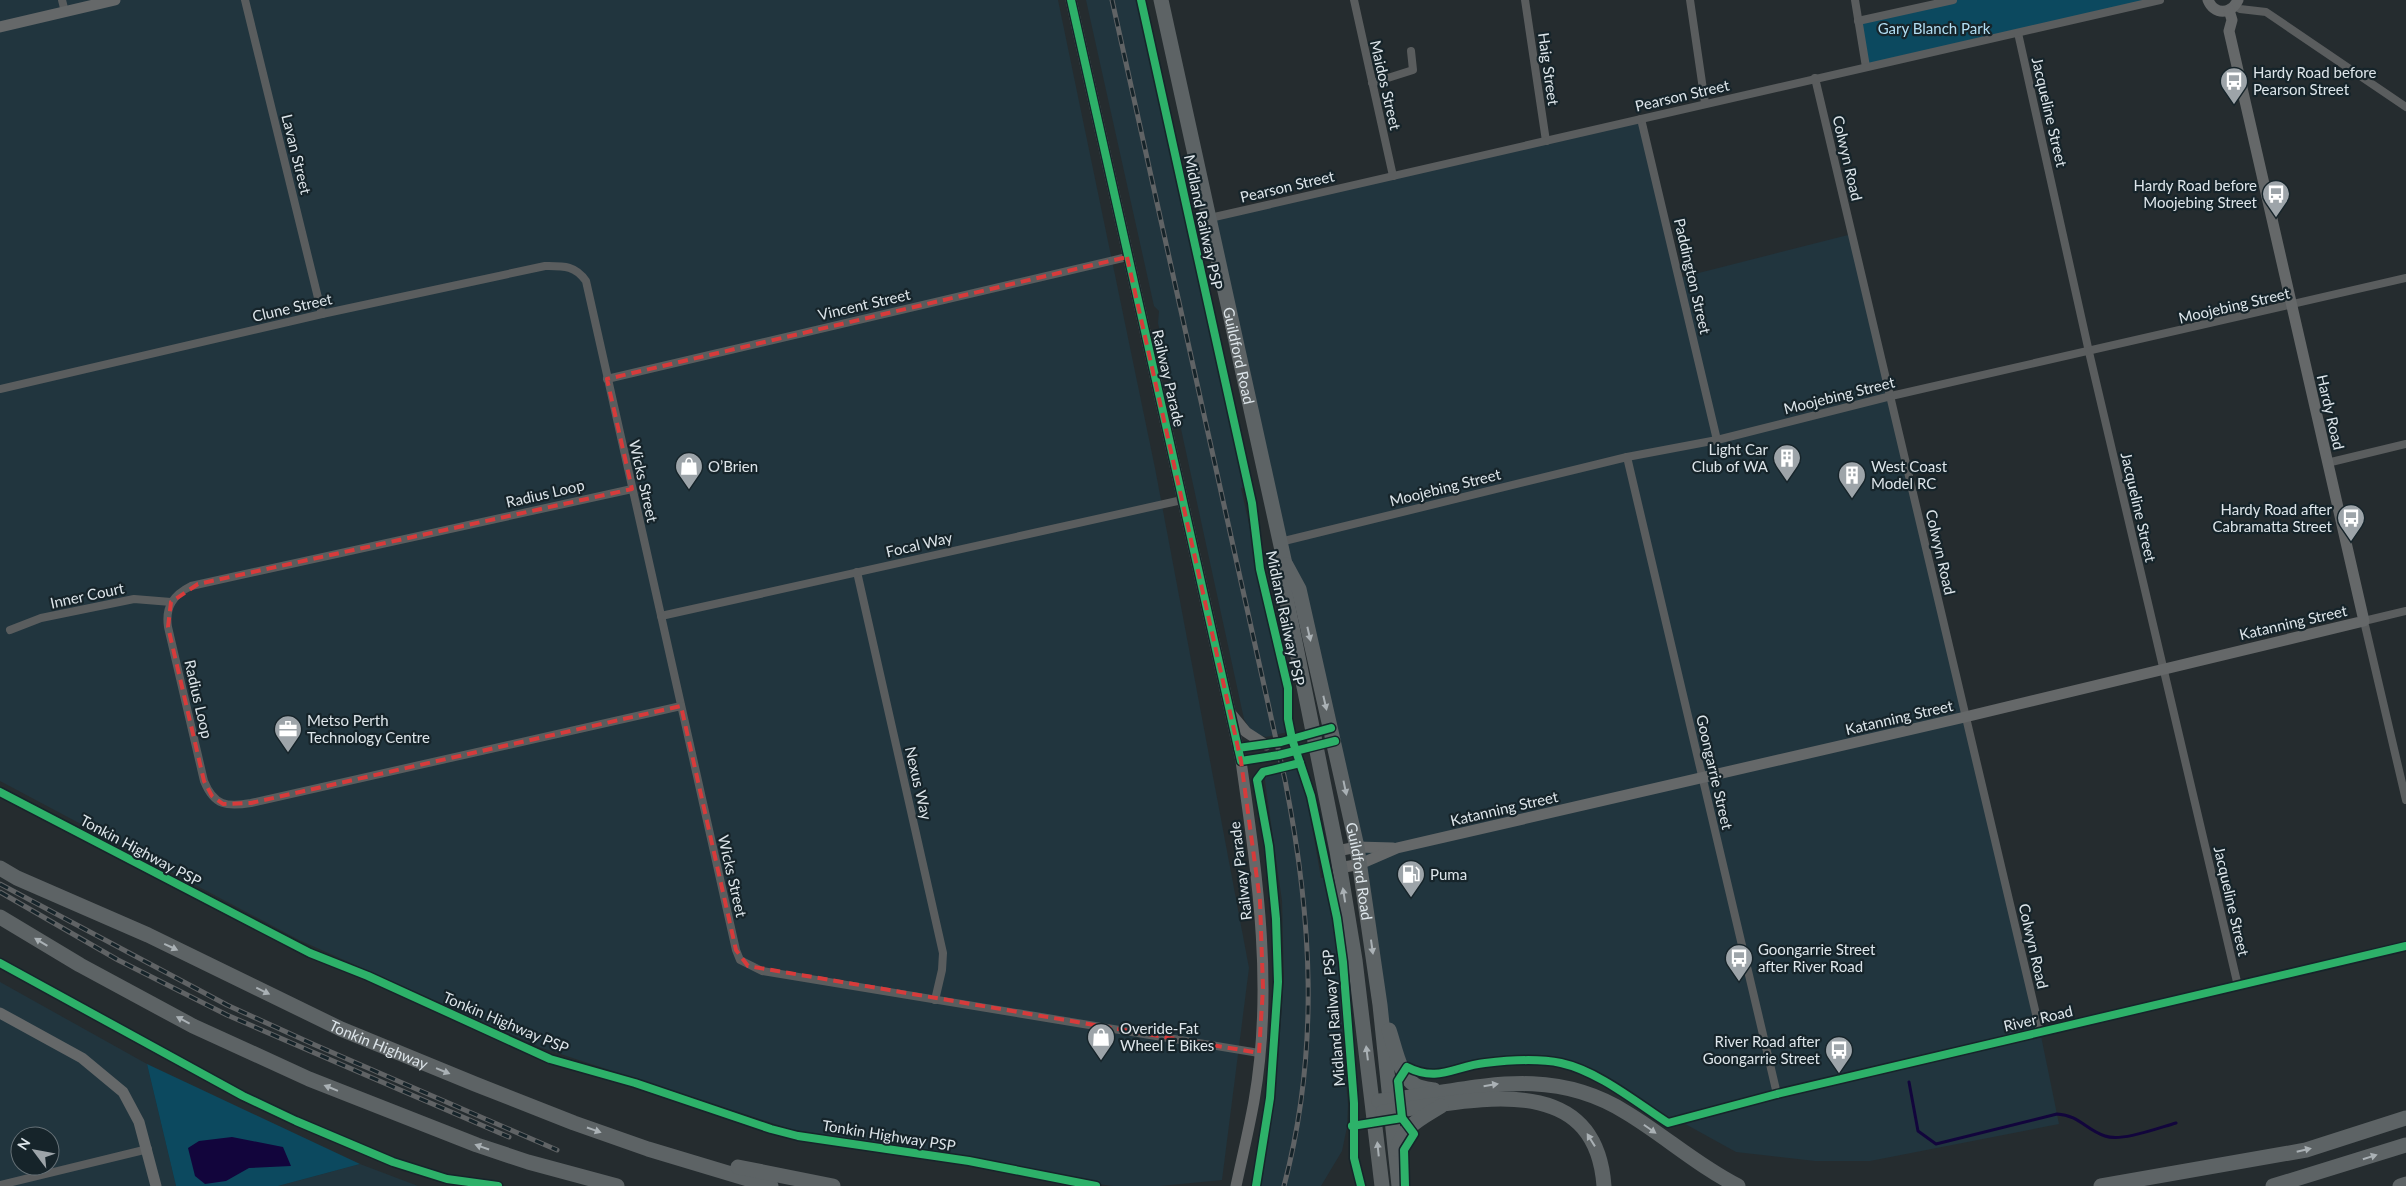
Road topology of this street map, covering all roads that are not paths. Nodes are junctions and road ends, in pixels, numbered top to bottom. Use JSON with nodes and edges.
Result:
{"nodes":[{"id":1,"x":115,"y":0,"type":"edge"},
{"id":2,"x":245,"y":0,"type":"edge"},
{"id":3,"x":1071,"y":0,"type":"edge"},
{"id":4,"x":1161,"y":0,"type":"edge"},
{"id":5,"x":1354,"y":0,"type":"edge"},
{"id":6,"x":1525,"y":0,"type":"edge"},
{"id":7,"x":1690,"y":0,"type":"edge"},
{"id":8,"x":1855,"y":0,"type":"edge"},
{"id":9,"x":1953,"y":0,"type":"edge"},
{"id":10,"x":2160,"y":0,"type":"edge"},
{"id":11,"x":2208,"y":0,"type":"edge"},
{"id":12,"x":64,"y":6,"type":"edge"},
{"id":13,"x":2232,"y":6,"type":"edge"},
{"id":14,"x":1858,"y":21,"type":"junction"},
{"id":15,"x":0,"y":27,"type":"edge"},
{"id":16,"x":2018,"y":33,"type":"junction"},
{"id":17,"x":1411,"y":51,"type":"dead end"},
{"id":18,"x":1866,"y":67,"type":"junction"},
{"id":19,"x":1816,"y":78,"type":"junction"},
{"id":20,"x":1372,"y":83,"type":"junction"},
{"id":21,"x":1705,"y":104,"type":"junction"},
{"id":22,"x":2406,"y":107,"type":"edge"},
{"id":23,"x":1641,"y":119,"type":"junction"},
{"id":24,"x":1546,"y":141,"type":"junction"},
{"id":25,"x":1393,"y":176,"type":"junction"},
{"id":26,"x":1210,"y":218,"type":"junction"},
{"id":27,"x":1127,"y":257,"type":"junction"},
{"id":28,"x":2406,"y":278,"type":"edge"},
{"id":29,"x":586,"y":281,"type":"joint"},
{"id":30,"x":2292,"y":306,"type":"junction"},
{"id":31,"x":322,"y":314,"type":"junction"},
{"id":32,"x":2089,"y":352,"type":"junction"},
{"id":33,"x":607,"y":379,"type":"junction"},
{"id":34,"x":0,"y":390,"type":"edge"},
{"id":35,"x":1891,"y":396,"type":"junction"},
{"id":36,"x":1717,"y":440,"type":"junction"},
{"id":37,"x":2406,"y":444,"type":"edge"},
{"id":38,"x":1627,"y":457,"type":"junction"},
{"id":39,"x":2327,"y":462,"type":"junction"},
{"id":40,"x":632,"y":489,"type":"junction"},
{"id":41,"x":1182,"y":500,"type":"junction"},
{"id":42,"x":1280,"y":542,"type":"junction"},
{"id":43,"x":1285,"y":564,"type":"junction"},
{"id":44,"x":857,"y":572,"type":"junction"},
{"id":45,"x":171,"y":602,"type":"junction"},
{"id":46,"x":2406,"y":611,"type":"edge"},
{"id":47,"x":661,"y":616,"type":"junction"},
{"id":48,"x":2364,"y":621,"type":"junction"},
{"id":49,"x":10,"y":630,"type":"dead end"},
{"id":50,"x":2163,"y":668,"type":"junction"},
{"id":51,"x":681,"y":706,"type":"junction"},
{"id":52,"x":1230,"y":712,"type":"junction"},
{"id":53,"x":1965,"y":717,"type":"junction"},
{"id":54,"x":1333,"y":734,"type":"junction"},
{"id":55,"x":1316,"y":739,"type":"junction"},
{"id":56,"x":1266,"y":745,"type":"junction"},
{"id":57,"x":1238,"y":748,"type":"junction"},
{"id":58,"x":1241,"y":761,"type":"junction"},
{"id":59,"x":1702,"y":778,"type":"junction"},
{"id":60,"x":2403,"y":778,"type":"edge"},
{"id":61,"x":2406,"y":800,"type":"edge"},
{"id":62,"x":1358,"y":847,"type":"junction"},
{"id":63,"x":1398,"y":848,"type":"junction"},
{"id":64,"x":1338,"y":851,"type":"junction"},
{"id":65,"x":0,"y":857,"type":"edge"},
{"id":66,"x":1360,"y":864,"type":"junction"},
{"id":67,"x":0,"y":868,"type":"edge"},
{"id":68,"x":1340,"y":868,"type":"junction"},
{"id":69,"x":0,"y":918,"type":"edge"},
{"id":70,"x":148,"y":935,"type":"junction"},
{"id":71,"x":2406,"y":946,"type":"edge"},
{"id":72,"x":2238,"y":986,"type":"junction"},
{"id":73,"x":935,"y":1000,"type":"junction"},
{"id":74,"x":1380,"y":1006,"type":"junction"},
{"id":75,"x":0,"y":1013,"type":"edge"},
{"id":76,"x":2040,"y":1032,"type":"junction"},
{"id":77,"x":1259,"y":1054,"type":"junction"},
{"id":78,"x":1777,"y":1094,"type":"junction"},
{"id":79,"x":1446,"y":1097,"type":"junction"},
{"id":80,"x":1390,"y":1105,"type":"junction"},
{"id":81,"x":1373,"y":1107,"type":"junction"},
{"id":82,"x":2406,"y":1118,"type":"edge"},
{"id":83,"x":1678,"y":1120,"type":"dead end"},
{"id":84,"x":2406,"y":1146,"type":"edge"},
{"id":85,"x":648,"y":1149,"type":"junction"},
{"id":86,"x":148,"y":1150,"type":"junction"},
{"id":87,"x":1396,"y":1152,"type":"junction"},
{"id":88,"x":2270,"y":1156,"type":"junction"},
{"id":89,"x":0,"y":1184,"type":"edge"},
{"id":90,"x":2406,"y":1184,"type":"edge"},
{"id":91,"x":156,"y":1186,"type":"edge"},
{"id":92,"x":617,"y":1186,"type":"edge"},
{"id":93,"x":771,"y":1186,"type":"edge"},
{"id":94,"x":833,"y":1186,"type":"edge"},
{"id":95,"x":1236,"y":1186,"type":"edge"},
{"id":96,"x":1382,"y":1186,"type":"edge"},
{"id":97,"x":1399,"y":1186,"type":"edge"},
{"id":98,"x":1604,"y":1186,"type":"edge"},
{"id":99,"x":1738,"y":1186,"type":"edge"},
{"id":100,"x":2101,"y":1186,"type":"edge"},
{"id":101,"x":2151,"y":1186,"type":"edge"},
{"id":102,"x":2273,"y":1186,"type":"edge"},
{"id":103,"x":2400,"y":1186,"type":"edge"}],
"edges":[{"from":1,"to":12,"type":"street"},
{"from":2,"to":31,"type":"street","name":"Lavan Street"},
{"from":3,"to":27,"type":"street","name":"Railway Parade"},
{"from":4,"to":26,"type":"highway","name":"Guildford Road"},
{"from":5,"to":20,"type":"street","name":"Maidos Street"},
{"from":6,"to":24,"type":"street","name":"Haig Street"},
{"from":7,"to":21,"type":"street"},
{"from":8,"to":14,"type":"street"},
{"from":9,"to":14,"type":"street"},
{"from":10,"to":16,"type":"street","name":"Pearson Street"},
{"from":11,"to":13,"type":"street","name":"Hardy Road"},
{"from":12,"to":15,"type":"street"},
{"from":13,"to":22,"type":"street"},
{"from":13,"to":30,"type":"street","name":"Hardy Road"},
{"from":14,"to":18,"type":"street"},
{"from":16,"to":18,"type":"street","name":"Pearson Street"},
{"from":16,"to":32,"type":"street","name":"Jacqueline Street"},
{"from":17,"to":20,"type":"street"},
{"from":18,"to":19,"type":"street","name":"Pearson Street"},
{"from":19,"to":21,"type":"street","name":"Pearson Street"},
{"from":19,"to":35,"type":"street","name":"Colwyn Road"},
{"from":20,"to":25,"type":"street","name":"Maidos Street"},
{"from":21,"to":23,"type":"street","name":"Pearson Street"},
{"from":23,"to":24,"type":"street","name":"Pearson Street"},
{"from":23,"to":36,"type":"street","name":"Paddington Street"},
{"from":24,"to":25,"type":"street","name":"Pearson Street"},
{"from":25,"to":26,"type":"street","name":"Pearson Street"},
{"from":26,"to":42,"type":"highway","name":"Guildford Road"},
{"from":27,"to":33,"type":"street","name":"Vincent Street"},
{"from":27,"to":41,"type":"street","name":"Railway Parade"},
{"from":28,"to":30,"type":"street","name":"Moojebing Street"},
{"from":29,"to":31,"type":"street","name":"Clune Street"},
{"from":29,"to":33,"type":"street","name":"Wicks Street"},
{"from":30,"to":32,"type":"street","name":"Moojebing Street"},
{"from":30,"to":39,"type":"street","name":"Hardy Road"},
{"from":31,"to":34,"type":"street","name":"Clune Street"},
{"from":32,"to":35,"type":"street","name":"Moojebing Street"},
{"from":32,"to":50,"type":"street","name":"Jacqueline Street"},
{"from":33,"to":40,"type":"street","name":"Wicks Street"},
{"from":35,"to":36,"type":"street","name":"Moojebing Street"},
{"from":35,"to":53,"type":"street","name":"Colwyn Road"},
{"from":36,"to":38,"type":"street","name":"Moojebing Street"},
{"from":37,"to":39,"type":"street"},
{"from":38,"to":42,"type":"street","name":"Moojebing Street"},
{"from":38,"to":59,"type":"street","name":"Goongarrie Street"},
{"from":39,"to":48,"type":"street","name":"Hardy Road"},
{"from":40,"to":45,"type":"street","name":"Radius Loop"},
{"from":40,"to":47,"type":"street","name":"Wicks Street"},
{"from":41,"to":44,"type":"street","name":"Focal Way"},
{"from":41,"to":52,"type":"street","name":"Railway Parade"},
{"from":42,"to":43,"type":"highway","name":"Guildford Road"},
{"from":43,"to":54,"type":"highway","name":"Guildford Road","one_way":true},
{"from":43,"to":55,"type":"highway","name":"Guildford Road"},
{"from":44,"to":47,"type":"street","name":"Focal Way"},
{"from":44,"to":73,"type":"street","name":"Nexus Way"},
{"from":45,"to":49,"type":"street","name":"Inner Court"},
{"from":45,"to":51,"type":"street","name":"Radius Loop"},
{"from":46,"to":48,"type":"street","name":"Katanning Street"},
{"from":47,"to":51,"type":"street","name":"Wicks Street"},
{"from":48,"to":50,"type":"street","name":"Katanning Street"},
{"from":48,"to":60,"type":"street","name":"Hardy Road"},
{"from":50,"to":53,"type":"street","name":"Katanning Street"},
{"from":50,"to":72,"type":"street","name":"Jacqueline Street"},
{"from":51,"to":73,"type":"street","name":"Wicks Street"},
{"from":52,"to":56,"type":"street"},
{"from":52,"to":57,"type":"street","name":"Railway Parade"},
{"from":53,"to":59,"type":"street","name":"Katanning Street"},
{"from":53,"to":76,"type":"street","name":"Colwyn Road"},
{"from":54,"to":55,"type":"street"},
{"from":54,"to":55,"type":"street"},
{"from":54,"to":62,"type":"highway","name":"Guildford Road","one_way":true},
{"from":55,"to":56,"type":"street"},
{"from":55,"to":58,"type":"street"},
{"from":55,"to":64,"type":"highway","name":"Guildford Road"},
{"from":56,"to":57,"type":"street"},
{"from":57,"to":58,"type":"street","name":"Railway Parade"},
{"from":58,"to":77,"type":"street","name":"Railway Parade"},
{"from":59,"to":63,"type":"street","name":"Katanning Street"},
{"from":59,"to":78,"type":"street","name":"Goongarrie Street"},
{"from":60,"to":61,"type":"street","name":"Hardy Road"},
{"from":62,"to":63,"type":"street","name":"Katanning Street"},
{"from":62,"to":64,"type":"street","name":"Katanning Street"},
{"from":62,"to":66,"type":"highway","name":"Guildford Road"},
{"from":63,"to":66,"type":"street","name":"Katanning Street"},
{"from":64,"to":68,"type":"highway","name":"Guildford Road"},
{"from":65,"to":70,"type":"highway"},
{"from":66,"to":68,"type":"street","name":"Katanning Street"},
{"from":66,"to":74,"type":"highway","name":"Guildford Road","one_way":true},
{"from":67,"to":70,"type":"highway","name":"Tonkin Highway"},
{"from":81,"to":68,"type":"highway","name":"Guildford Road","one_way":true},
{"from":92,"to":69,"type":"highway","one_way":true},
{"from":70,"to":85,"type":"highway","name":"Tonkin Highway","one_way":true},
{"from":71,"to":72,"type":"street","name":"River Road"},
{"from":72,"to":76,"type":"street","name":"River Road"},
{"from":73,"to":77,"type":"street","name":"Wicks Street"},
{"from":74,"to":79,"type":"highway"},
{"from":74,"to":80,"type":"highway","name":"Guildford Road"},
{"from":75,"to":86,"type":"street"},
{"from":76,"to":78,"type":"street","name":"River Road"},
{"from":77,"to":95,"type":"street","name":"Railway Parade"},
{"from":78,"to":83,"type":"street","name":"River Road"},
{"from":79,"to":80,"type":"highway"},
{"from":79,"to":87,"type":"highway"},
{"from":98,"to":79,"type":"highway","one_way":true},
{"from":79,"to":99,"type":"highway","one_way":true},
{"from":80,"to":81,"type":"highway"},
{"from":80,"to":87,"type":"highway","name":"Guildford Road"},
{"from":96,"to":81,"type":"highway","name":"Guildford Road","one_way":true},
{"from":88,"to":82,"type":"highway","one_way":true},
{"from":102,"to":84,"type":"highway","one_way":true},
{"from":85,"to":93,"type":"highway","name":"Tonkin Highway"},
{"from":85,"to":94,"type":"highway"},
{"from":86,"to":89,"type":"street"},
{"from":86,"to":91,"type":"street"},
{"from":87,"to":97,"type":"highway","name":"Guildford Road"},
{"from":88,"to":100,"type":"highway"},
{"from":88,"to":101,"type":"highway"},
{"from":90,"to":103,"type":"highway"}]}
